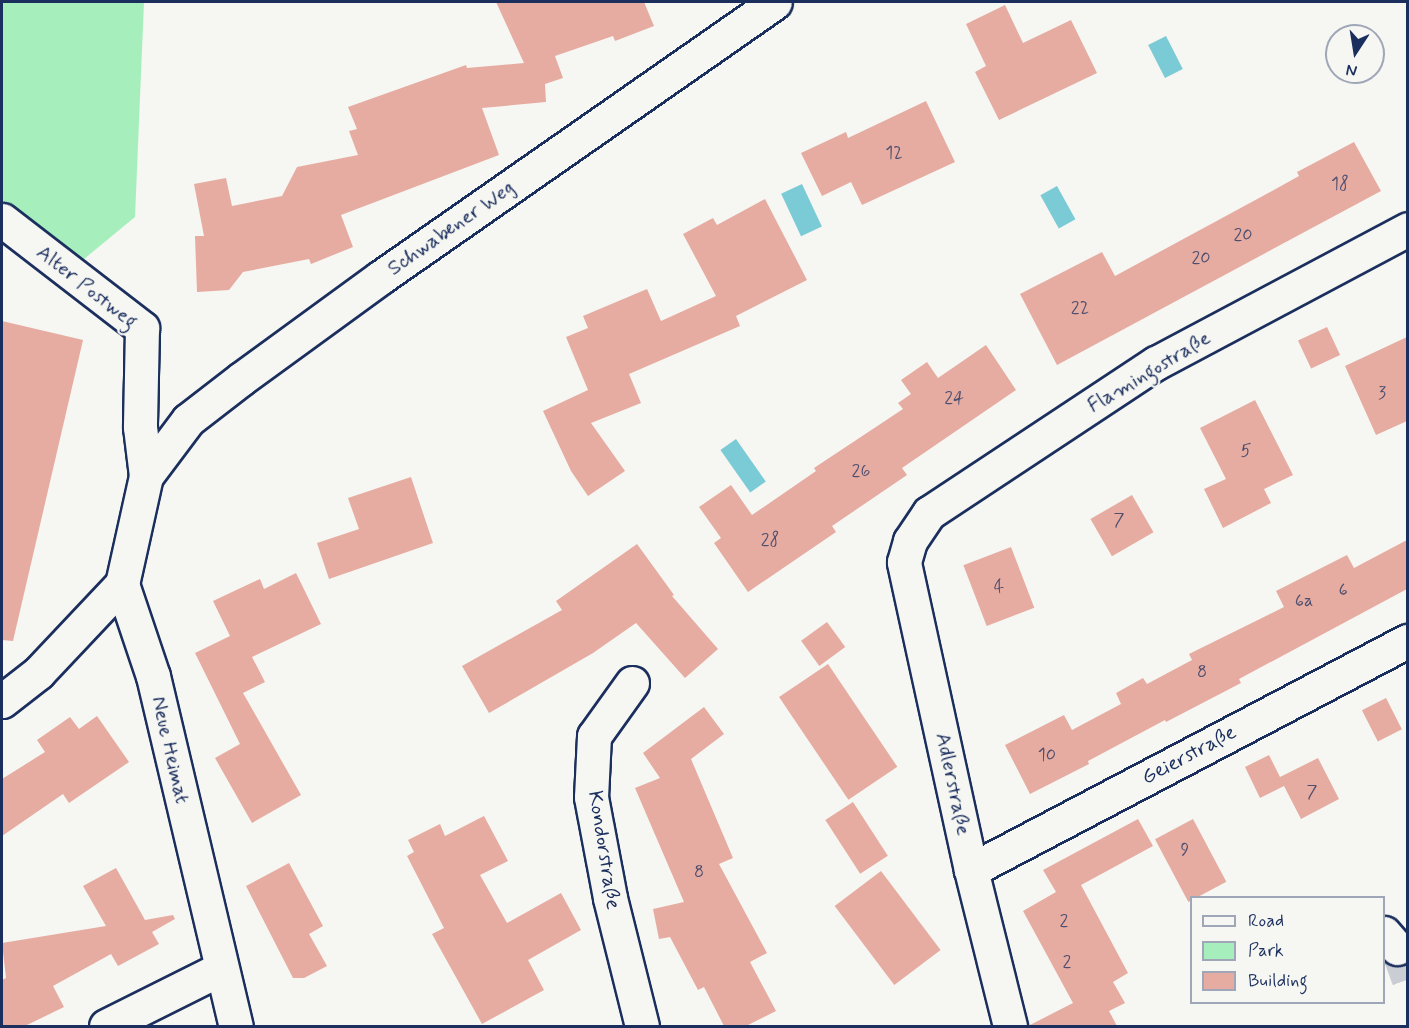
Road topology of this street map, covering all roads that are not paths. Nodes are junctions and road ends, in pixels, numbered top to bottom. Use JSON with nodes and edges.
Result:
{"nodes":[{"id":1,"x":775,"y":2,"type":"edge"},
{"id":2,"x":2,"y":220,"type":"edge"},
{"id":3,"x":1407,"y":229,"type":"edge"},
{"id":4,"x":146,"y":476,"type":"junction"},
{"id":5,"x":910,"y":541,"type":"joint"},
{"id":6,"x":122,"y":584,"type":"junction"},
{"id":7,"x":1407,"y":641,"type":"edge"},
{"id":8,"x":632,"y":683,"type":"dead end"},
{"id":9,"x":2,"y":700,"type":"edge"},
{"id":10,"x":971,"y":870,"type":"junction"},
{"id":11,"x":220,"y":969,"type":"junction"},
{"id":12,"x":106,"y":1026,"type":"edge"},
{"id":13,"x":236,"y":1026,"type":"edge"},
{"id":14,"x":642,"y":1026,"type":"edge"},
{"id":15,"x":1010,"y":1026,"type":"edge"}],
"edges":[{"from":1,"to":4,"type":"street","name":"Schwabener Weg"},
{"from":2,"to":4,"type":"street","name":"Alter Postweg"},
{"from":3,"to":5,"type":"street","name":"Flamingostraße"},
{"from":4,"to":6,"type":"street"},
{"from":5,"to":10,"type":"street","name":"Adlerstraße"},
{"from":6,"to":9,"type":"street"},
{"from":6,"to":11,"type":"street","name":"Neue Heimat"},
{"from":7,"to":10,"type":"street","name":"Geierstraße"},
{"from":8,"to":14,"type":"street","name":"Kondorstraße"},
{"from":10,"to":15,"type":"street","name":"Adlerstraße"},
{"from":11,"to":12,"type":"street"},
{"from":11,"to":13,"type":"street","name":"Neue Heimat"}]}
